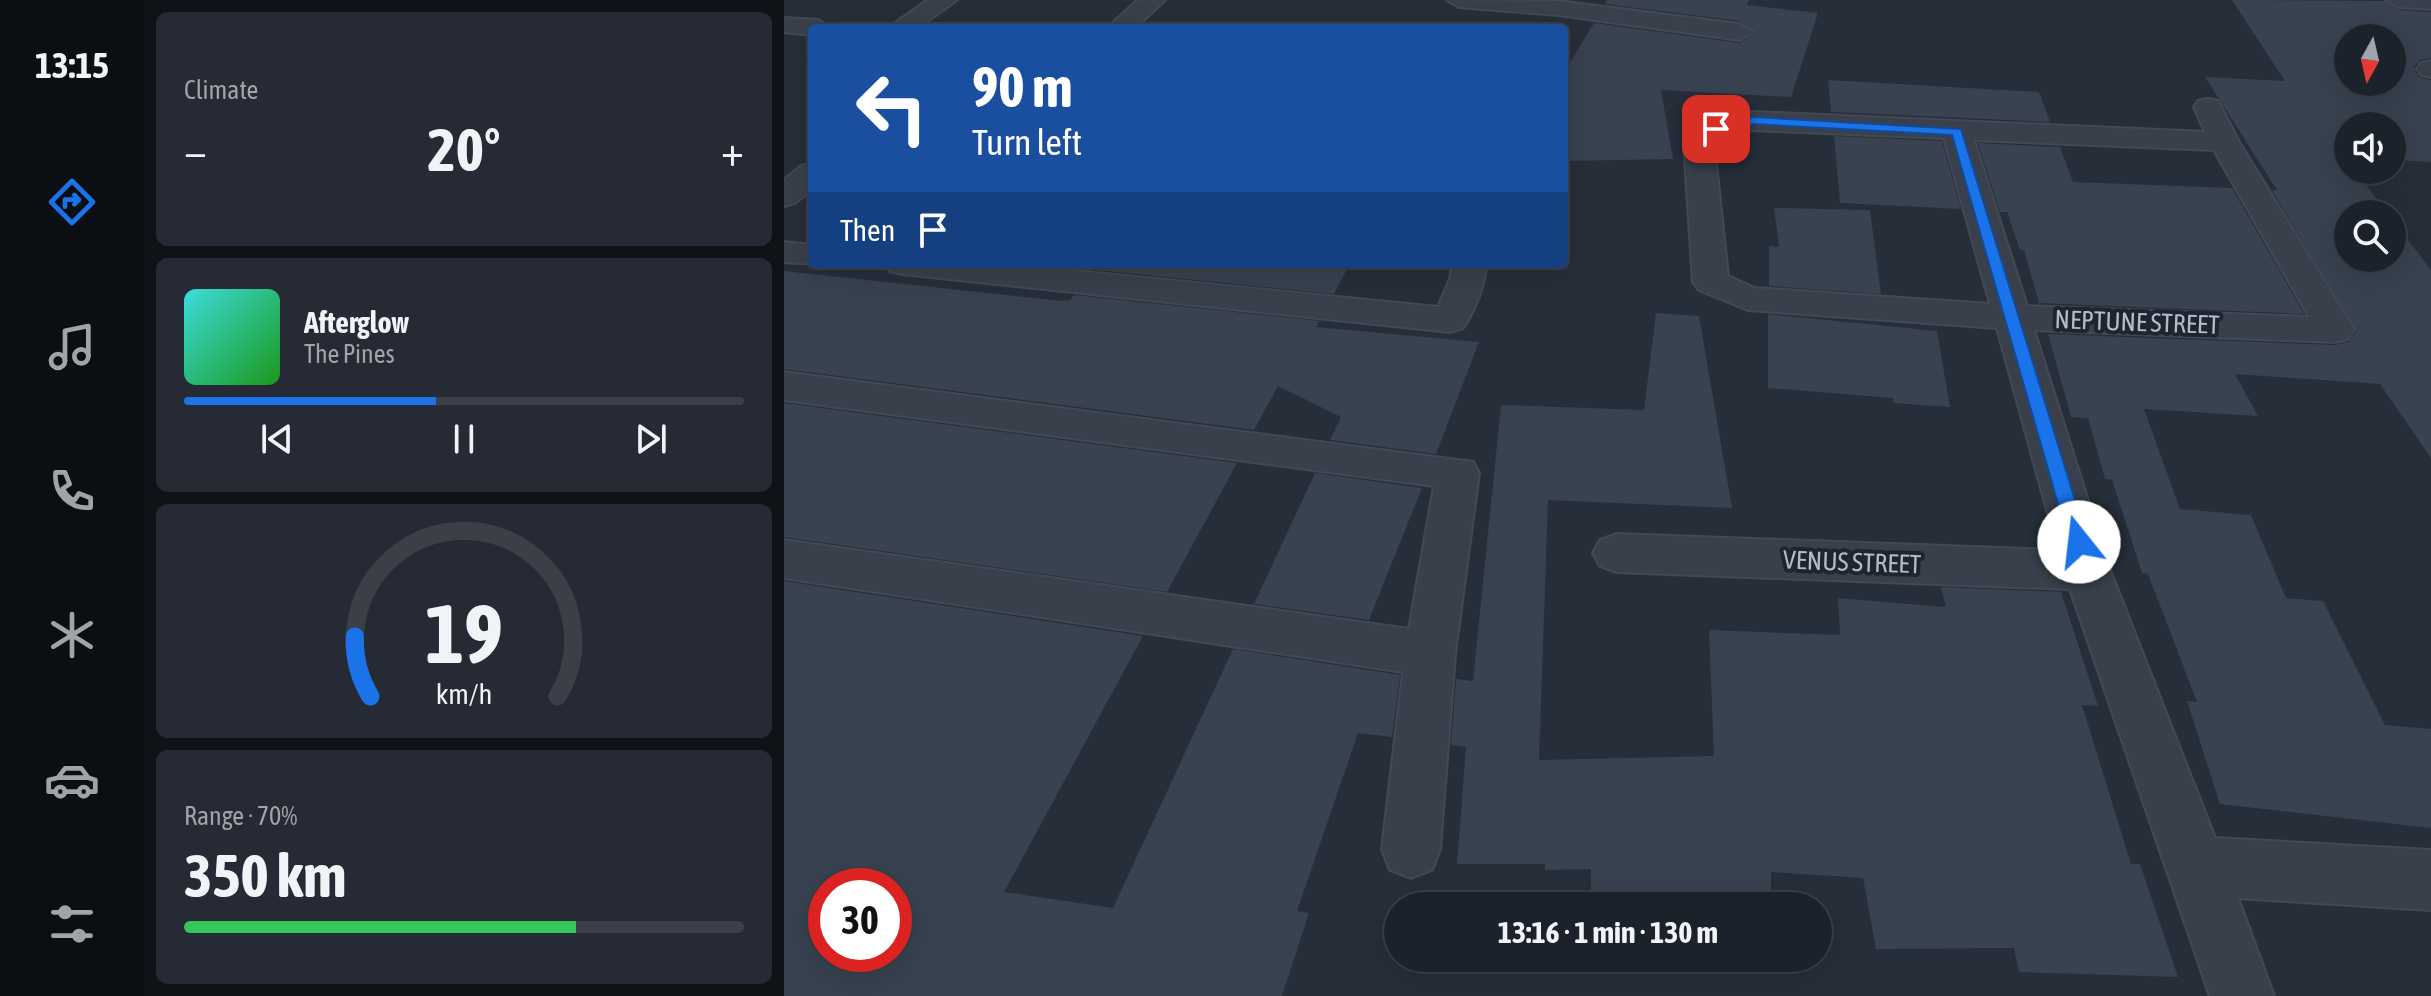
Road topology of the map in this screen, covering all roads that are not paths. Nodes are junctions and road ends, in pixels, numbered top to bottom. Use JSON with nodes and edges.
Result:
{"nodes":[{"id":1,"x":945,"y":0,"type":"edge"},
{"id":2,"x":1153,"y":0,"type":"edge"},
{"id":3,"x":1459,"y":0,"type":"edge"},
{"id":4,"x":2398,"y":0,"type":"edge"},
{"id":5,"x":2431,"y":2,"type":"edge"},
{"id":6,"x":1533,"y":6,"type":"junction"},
{"id":7,"x":907,"y":24,"type":"edge"},
{"id":8,"x":1125,"y":24,"type":"edge"},
{"id":9,"x":1521,"y":24,"type":"edge"},
{"id":10,"x":784,"y":25,"type":"edge"},
{"id":11,"x":808,"y":27,"type":"edge"},
{"id":12,"x":1740,"y":32,"type":"dead end"},
{"id":13,"x":2208,"y":107,"type":"dead end"},
{"id":14,"x":1957,"y":131,"type":"junction"},
{"id":15,"x":2224,"y":142,"type":"junction"},
{"id":16,"x":808,"y":176,"type":"edge"},
{"id":17,"x":784,"y":196,"type":"edge"},
{"id":18,"x":784,"y":252,"type":"edge"},
{"id":19,"x":808,"y":255,"type":"edge"},
{"id":20,"x":941,"y":268,"type":"edge"},
{"id":21,"x":1469,"y":268,"type":"edge"},
{"id":22,"x":2012,"y":317,"type":"junction"},
{"id":23,"x":784,"y":386,"type":"edge"},
{"id":24,"x":1616,"y":553,"type":"dead end"},
{"id":25,"x":784,"y":559,"type":"edge"},
{"id":26,"x":2087,"y":570,"type":"junction"},
{"id":27,"x":1430,"y":654,"type":"junction"},
{"id":28,"x":1411,"y":849,"type":"dead end"},
{"id":29,"x":2197,"y":866,"type":"junction"},
{"id":30,"x":2431,"y":880,"type":"edge"},
{"id":31,"x":2242,"y":996,"type":"edge"}],
"edges":[{"from":1,"to":7,"type":"street"},
{"from":2,"to":8,"type":"street"},
{"from":3,"to":6,"type":"street"},
{"from":4,"to":5,"type":"street"},
{"from":6,"to":9,"type":"street"},
{"from":6,"to":12,"type":"street"},
{"from":10,"to":11,"type":"street"},
{"from":13,"to":15,"type":"street"},
{"from":14,"to":15,"type":"street"},
{"from":14,"to":22,"type":"street"},
{"from":14,"to":22,"type":"street","name":"NEPTUNE STREET"},
{"from":15,"to":22,"type":"street","name":"NEPTUNE STREET"},
{"from":16,"to":17,"type":"street"},
{"from":18,"to":19,"type":"street"},
{"from":20,"to":21,"type":"street"},
{"from":22,"to":26,"type":"street"},
{"from":23,"to":27,"type":"street"},
{"from":24,"to":26,"type":"street","name":"VENUS STREET"},
{"from":25,"to":27,"type":"street"},
{"from":26,"to":29,"type":"street"},
{"from":27,"to":28,"type":"street"},
{"from":29,"to":30,"type":"street"},
{"from":29,"to":31,"type":"street"}]}
